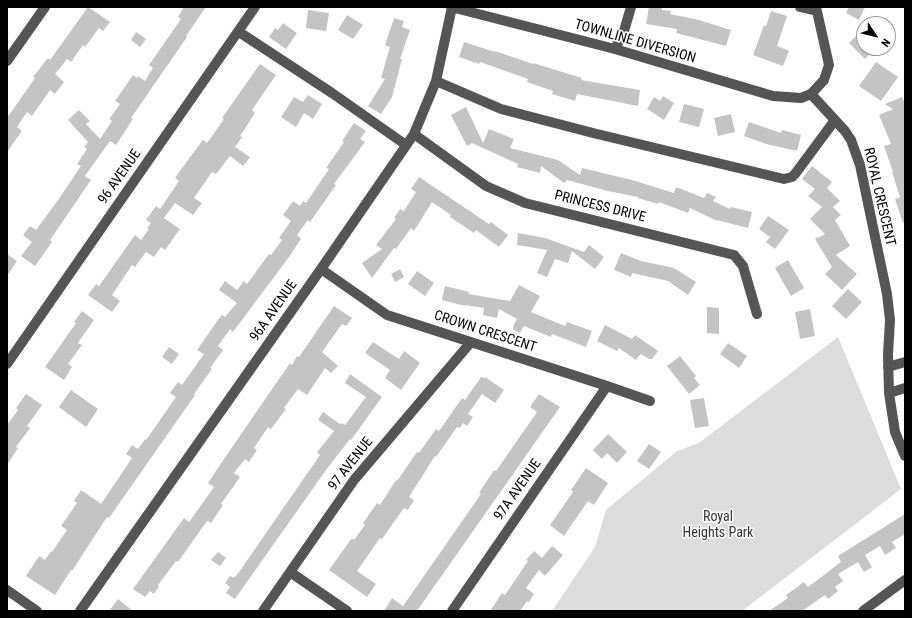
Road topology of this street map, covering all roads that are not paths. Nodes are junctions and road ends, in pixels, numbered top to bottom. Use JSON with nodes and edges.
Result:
{"nodes":[{"id":1,"x":45,"y":7,"type":"edge"},
{"id":2,"x":255,"y":7,"type":"edge"},
{"id":3,"x":452,"y":7,"type":"edge"},
{"id":4,"x":631,"y":7,"type":"edge"},
{"id":5,"x":800,"y":7,"type":"edge"},
{"id":6,"x":816,"y":9,"type":"edge"},
{"id":7,"x":239,"y":32,"type":"junction"},
{"id":8,"x":614,"y":49,"type":"junction"},
{"id":9,"x":7,"y":61,"type":"edge"},
{"id":10,"x":436,"y":81,"type":"junction"},
{"id":11,"x":811,"y":94,"type":"junction"},
{"id":12,"x":835,"y":120,"type":"junction"},
{"id":13,"x":414,"y":134,"type":"junction"},
{"id":14,"x":406,"y":145,"type":"junction"},
{"id":15,"x":321,"y":269,"type":"junction"},
{"id":16,"x":758,"y":314,"type":"dead end"},
{"id":17,"x":471,"y":342,"type":"junction"},
{"id":18,"x":905,"y":362,"type":"edge"},
{"id":19,"x":7,"y":364,"type":"edge"},
{"id":20,"x":888,"y":367,"type":"junction"},
{"id":21,"x":607,"y":386,"type":"junction"},
{"id":22,"x":905,"y":388,"type":"edge"},
{"id":23,"x":889,"y":393,"type":"junction"},
{"id":24,"x":650,"y":401,"type":"dead end"},
{"id":25,"x":905,"y":456,"type":"edge"},
{"id":26,"x":290,"y":572,"type":"junction"},
{"id":27,"x":905,"y":580,"type":"edge"},
{"id":28,"x":7,"y":590,"type":"edge"},
{"id":29,"x":37,"y":611,"type":"edge"},
{"id":30,"x":80,"y":611,"type":"edge"},
{"id":31,"x":263,"y":611,"type":"edge"},
{"id":32,"x":347,"y":611,"type":"edge"},
{"id":33,"x":452,"y":611,"type":"edge"},
{"id":34,"x":863,"y":611,"type":"edge"}],
"edges":[{"from":1,"to":9,"type":"street"},
{"from":2,"to":7,"type":"street","name":"96 AVENUE"},
{"from":3,"to":8,"type":"street","name":"TOWNLINE DIVERSION"},
{"from":3,"to":10,"type":"street","name":"96A AVENUE"},
{"from":4,"to":8,"type":"street"},
{"from":5,"to":6,"type":"street"},
{"from":6,"to":11,"type":"street"},
{"from":7,"to":14,"type":"street"},
{"from":7,"to":19,"type":"street","name":"96 AVENUE"},
{"from":8,"to":11,"type":"street","name":"TOWNLINE DIVERSION"},
{"from":10,"to":12,"type":"street"},
{"from":10,"to":13,"type":"street","name":"96A AVENUE"},
{"from":11,"to":12,"type":"street","name":"ROYAL CRESCENT"},
{"from":12,"to":20,"type":"street","name":"ROYAL CRESCENT"},
{"from":13,"to":14,"type":"street","name":"96A AVENUE"},
{"from":13,"to":16,"type":"street","name":"PRINCESS DRIVE"},
{"from":14,"to":15,"type":"street","name":"96A AVENUE"},
{"from":15,"to":17,"type":"street","name":"CROWN CRESCENT"},
{"from":15,"to":30,"type":"street","name":"96A AVENUE"},
{"from":17,"to":21,"type":"street","name":"CROWN CRESCENT"},
{"from":17,"to":26,"type":"street","name":"97 AVENUE"},
{"from":18,"to":20,"type":"street"},
{"from":20,"to":23,"type":"street","name":"ROYAL CRESCENT"},
{"from":21,"to":24,"type":"street","name":"CROWN CRESCENT"},
{"from":21,"to":33,"type":"street","name":"97A AVENUE"},
{"from":22,"to":23,"type":"street"},
{"from":23,"to":25,"type":"street","name":"ROYAL CRESCENT"},
{"from":26,"to":31,"type":"street","name":"97 AVENUE"},
{"from":26,"to":32,"type":"street"},
{"from":27,"to":34,"type":"street"},
{"from":28,"to":29,"type":"street"}]}
